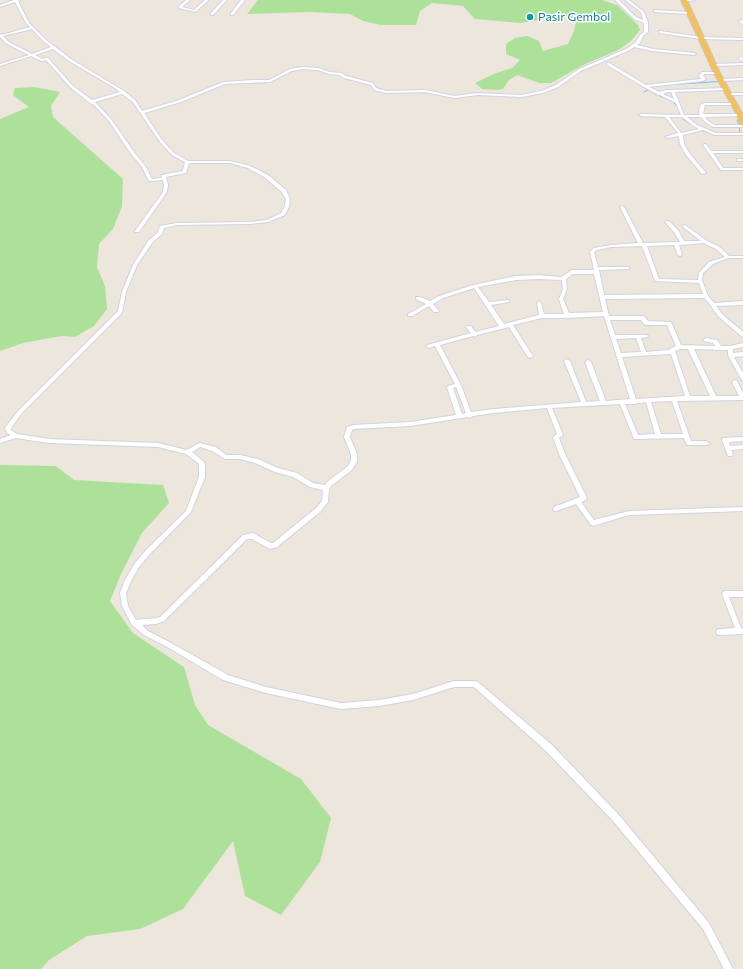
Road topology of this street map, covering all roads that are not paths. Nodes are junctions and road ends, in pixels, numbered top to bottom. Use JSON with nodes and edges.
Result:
{"nodes":[{"id":1,"x":17,"y":0,"type":"edge"},
{"id":2,"x":188,"y":0,"type":"edge"},
{"id":3,"x":207,"y":0,"type":"edge"},
{"id":4,"x":225,"y":0,"type":"edge"},
{"id":5,"x":243,"y":0,"type":"edge"},
{"id":6,"x":617,"y":0,"type":"edge"},
{"id":7,"x":628,"y":0,"type":"edge"},
{"id":8,"x":634,"y":0,"type":"edge"},
{"id":9,"x":683,"y":0,"type":"edge"},
{"id":10,"x":693,"y":0,"type":"edge"},
{"id":11,"x":0,"y":6,"type":"edge"},
{"id":12,"x":654,"y":11,"type":"dead end"},
{"id":13,"x":690,"y":13,"type":"junction"},
{"id":14,"x":212,"y":14,"type":"dead end"},
{"id":15,"x":232,"y":14,"type":"dead end"},
{"id":16,"x":646,"y":22,"type":"junction"},
{"id":17,"x":31,"y":28,"type":"junction"},
{"id":18,"x":660,"y":32,"type":"dead end"},
{"id":19,"x":0,"y":36,"type":"edge"},
{"id":20,"x":702,"y":38,"type":"junction"},
{"id":21,"x":743,"y":39,"type":"edge"},
{"id":22,"x":635,"y":46,"type":"junction"},
{"id":23,"x":53,"y":48,"type":"junction"},
{"id":24,"x":33,"y":54,"type":"junction"},
{"id":25,"x":694,"y":54,"type":"dead end"},
{"id":26,"x":743,"y":57,"type":"edge"},
{"id":27,"x":743,"y":62,"type":"edge"},
{"id":28,"x":608,"y":64,"type":"dead end"},
{"id":29,"x":0,"y":66,"type":"edge"},
{"id":30,"x":714,"y":66,"type":"junction"},
{"id":31,"x":717,"y":73,"type":"junction"},
{"id":32,"x":743,"y":79,"type":"edge"},
{"id":33,"x":722,"y":80,"type":"junction"},
{"id":34,"x":646,"y":86,"type":"junction"},
{"id":35,"x":123,"y":92,"type":"junction"},
{"id":36,"x":673,"y":92,"type":"junction"},
{"id":37,"x":728,"y":92,"type":"junction"},
{"id":38,"x":659,"y":94,"type":"junction"},
{"id":39,"x":743,"y":94,"type":"edge"},
{"id":40,"x":92,"y":102,"type":"junction"},
{"id":41,"x":677,"y":102,"type":"junction"},
{"id":42,"x":734,"y":104,"type":"junction"},
{"id":43,"x":142,"y":112,"type":"junction"},
{"id":44,"x":641,"y":115,"type":"dead end"},
{"id":45,"x":666,"y":116,"type":"junction"},
{"id":46,"x":682,"y":116,"type":"junction"},
{"id":47,"x":703,"y":116,"type":"junction"},
{"id":48,"x":742,"y":120,"type":"edge"},
{"id":49,"x":720,"y":127,"type":"junction"},
{"id":50,"x":703,"y":129,"type":"junction"},
{"id":51,"x":725,"y":134,"type":"junction"},
{"id":52,"x":743,"y":134,"type":"edge"},
{"id":53,"x":681,"y":135,"type":"junction"},
{"id":54,"x":666,"y":138,"type":"dead end"},
{"id":55,"x":705,"y":145,"type":"dead end"},
{"id":56,"x":710,"y":152,"type":"junction"},
{"id":57,"x":743,"y":152,"type":"edge"},
{"id":58,"x":187,"y":162,"type":"junction"},
{"id":59,"x":743,"y":169,"type":"edge"},
{"id":60,"x":704,"y":173,"type":"dead end"},
{"id":61,"x":164,"y":179,"type":"junction"},
{"id":62,"x":622,"y":206,"type":"dead end"},
{"id":63,"x":667,"y":222,"type":"dead end"},
{"id":64,"x":685,"y":226,"type":"dead end"},
{"id":65,"x":137,"y":231,"type":"dead end"},
{"id":66,"x":682,"y":242,"type":"junction"},
{"id":67,"x":705,"y":242,"type":"junction"},
{"id":68,"x":676,"y":243,"type":"junction"},
{"id":69,"x":643,"y":244,"type":"junction"},
{"id":70,"x":680,"y":255,"type":"dead end"},
{"id":71,"x":728,"y":257,"type":"junction"},
{"id":72,"x":743,"y":257,"type":"edge"},
{"id":73,"x":628,"y":268,"type":"dead end"},
{"id":74,"x":596,"y":270,"type":"junction"},
{"id":75,"x":564,"y":278,"type":"junction"},
{"id":76,"x":701,"y":282,"type":"junction"},
{"id":77,"x":475,"y":286,"type":"junction"},
{"id":78,"x":706,"y":296,"type":"junction"},
{"id":79,"x":603,"y":297,"type":"junction"},
{"id":80,"x":665,"y":297,"type":"junction"},
{"id":81,"x":418,"y":298,"type":"dead end"},
{"id":82,"x":508,"y":301,"type":"dead end"},
{"id":83,"x":429,"y":303,"type":"junction"},
{"id":84,"x":539,"y":303,"type":"dead end"},
{"id":85,"x":667,"y":303,"type":"dead end"},
{"id":86,"x":743,"y":303,"type":"edge"},
{"id":87,"x":489,"y":304,"type":"junction"},
{"id":88,"x":713,"y":305,"type":"junction"},
{"id":89,"x":436,"y":311,"type":"dead end"},
{"id":90,"x":410,"y":315,"type":"dead end"},
{"id":91,"x":542,"y":316,"type":"junction"},
{"id":92,"x":568,"y":316,"type":"junction"},
{"id":93,"x":607,"y":316,"type":"junction"},
{"id":94,"x":511,"y":326,"type":"junction"},
{"id":95,"x":469,"y":327,"type":"dead end"},
{"id":96,"x":503,"y":327,"type":"junction"},
{"id":97,"x":475,"y":334,"type":"junction"},
{"id":98,"x":743,"y":335,"type":"edge"},
{"id":99,"x":638,"y":336,"type":"junction"},
{"id":100,"x":645,"y":336,"type":"dead end"},
{"id":101,"x":614,"y":338,"type":"junction"},
{"id":102,"x":706,"y":340,"type":"dead end"},
{"id":103,"x":437,"y":344,"type":"junction"},
{"id":104,"x":743,"y":345,"type":"edge"},
{"id":105,"x":429,"y":346,"type":"dead end"},
{"id":106,"x":690,"y":347,"type":"junction"},
{"id":107,"x":719,"y":347,"type":"junction"},
{"id":108,"x":679,"y":348,"type":"junction"},
{"id":109,"x":730,"y":348,"type":"junction"},
{"id":110,"x":671,"y":352,"type":"junction"},
{"id":111,"x":644,"y":354,"type":"junction"},
{"id":112,"x":743,"y":354,"type":"edge"},
{"id":113,"x":619,"y":355,"type":"junction"},
{"id":114,"x":732,"y":355,"type":"junction"},
{"id":115,"x":530,"y":356,"type":"dead end"},
{"id":116,"x":566,"y":362,"type":"dead end"},
{"id":117,"x":588,"y":362,"type":"dead end"},
{"id":118,"x":743,"y":378,"type":"edge"},
{"id":119,"x":735,"y":382,"type":"dead end"},
{"id":120,"x":458,"y":385,"type":"junction"},
{"id":121,"x":688,"y":398,"type":"junction"},
{"id":122,"x":714,"y":398,"type":"junction"},
{"id":123,"x":743,"y":398,"type":"edge"},
{"id":124,"x":674,"y":399,"type":"junction"},
{"id":125,"x":648,"y":401,"type":"junction"},
{"id":126,"x":622,"y":402,"type":"junction"},
{"id":127,"x":634,"y":402,"type":"junction"},
{"id":128,"x":604,"y":403,"type":"junction"},
{"id":129,"x":584,"y":404,"type":"junction"},
{"id":130,"x":549,"y":406,"type":"junction"},
{"id":131,"x":470,"y":416,"type":"junction"},
{"id":132,"x":460,"y":417,"type":"junction"},
{"id":133,"x":658,"y":434,"type":"dead end"},
{"id":134,"x":16,"y":436,"type":"junction"},
{"id":135,"x":686,"y":436,"type":"junction"},
{"id":136,"x":743,"y":439,"type":"edge"},
{"id":137,"x":0,"y":441,"type":"edge"},
{"id":138,"x":706,"y":442,"type":"dead end"},
{"id":139,"x":743,"y":447,"type":"edge"},
{"id":140,"x":188,"y":452,"type":"junction"},
{"id":141,"x":326,"y":488,"type":"junction"},
{"id":142,"x":577,"y":501,"type":"junction"},
{"id":143,"x":556,"y":509,"type":"dead end"},
{"id":144,"x":743,"y":509,"type":"edge"},
{"id":145,"x":743,"y":594,"type":"edge"},
{"id":146,"x":134,"y":623,"type":"junction"},
{"id":147,"x":741,"y":631,"type":"edge"},
{"id":148,"x":719,"y":632,"type":"dead end"},
{"id":149,"x":729,"y":969,"type":"edge"}],
"edges":[{"from":1,"to":11,"type":"street"},
{"from":1,"to":17,"type":"street"},
{"from":2,"to":3,"type":"street"},
{"from":4,"to":14,"type":"street"},
{"from":5,"to":15,"type":"street"},
{"from":6,"to":16,"type":"street"},
{"from":7,"to":8,"type":"street"},
{"from":7,"to":16,"type":"street"},
{"from":9,"to":10,"type":"street"},
{"from":9,"to":13,"type":"highway"},
{"from":12,"to":13,"type":"street"},
{"from":13,"to":20,"type":"highway"},
{"from":16,"to":22,"type":"street"},
{"from":17,"to":19,"type":"street"},
{"from":17,"to":23,"type":"street"},
{"from":18,"to":20,"type":"street"},
{"from":19,"to":24,"type":"street"},
{"from":20,"to":21,"type":"street"},
{"from":20,"to":30,"type":"highway"},
{"from":22,"to":25,"type":"street"},
{"from":22,"to":43,"type":"street"},
{"from":23,"to":24,"type":"street"},
{"from":23,"to":35,"type":"street"},
{"from":24,"to":29,"type":"street"},
{"from":24,"to":40,"type":"street"},
{"from":26,"to":27,"type":"street"},
{"from":27,"to":30,"type":"street"},
{"from":28,"to":34,"type":"street"},
{"from":30,"to":31,"type":"highway"},
{"from":31,"to":33,"type":"highway"},
{"from":31,"to":34,"type":"street"},
{"from":32,"to":33,"type":"street"},
{"from":33,"to":37,"type":"highway"},
{"from":34,"to":38,"type":"street"},
{"from":35,"to":40,"type":"street"},
{"from":35,"to":43,"type":"street"},
{"from":36,"to":37,"type":"street"},
{"from":36,"to":38,"type":"street"},
{"from":36,"to":41,"type":"street"},
{"from":37,"to":39,"type":"street"},
{"from":37,"to":42,"type":"highway"},
{"from":38,"to":41,"type":"street"},
{"from":40,"to":61,"type":"street"},
{"from":41,"to":46,"type":"street"},
{"from":42,"to":47,"type":"street"},
{"from":42,"to":48,"type":"highway"},
{"from":43,"to":58,"type":"street"},
{"from":44,"to":45,"type":"street"},
{"from":45,"to":46,"type":"street"},
{"from":45,"to":53,"type":"street"},
{"from":46,"to":47,"type":"street"},
{"from":46,"to":50,"type":"street"},
{"from":47,"to":48,"type":"street"},
{"from":47,"to":49,"type":"street"},
{"from":48,"to":49,"type":"street"},
{"from":49,"to":51,"type":"street"},
{"from":50,"to":51,"type":"street"},
{"from":50,"to":53,"type":"street"},
{"from":51,"to":52,"type":"street"},
{"from":53,"to":54,"type":"street"},
{"from":53,"to":60,"type":"street"},
{"from":55,"to":56,"type":"street"},
{"from":56,"to":57,"type":"street"},
{"from":56,"to":59,"type":"street"},
{"from":58,"to":61,"type":"street"},
{"from":58,"to":134,"type":"street"},
{"from":61,"to":65,"type":"street"},
{"from":62,"to":69,"type":"street"},
{"from":63,"to":66,"type":"street"},
{"from":64,"to":67,"type":"street"},
{"from":66,"to":67,"type":"street"},
{"from":66,"to":68,"type":"street"},
{"from":67,"to":71,"type":"street"},
{"from":68,"to":69,"type":"street"},
{"from":68,"to":70,"type":"street"},
{"from":69,"to":74,"type":"street"},
{"from":69,"to":76,"type":"street"},
{"from":71,"to":72,"type":"street"},
{"from":71,"to":76,"type":"street"},
{"from":73,"to":74,"type":"street"},
{"from":74,"to":75,"type":"street"},
{"from":74,"to":79,"type":"street"},
{"from":75,"to":77,"type":"street"},
{"from":75,"to":92,"type":"street"},
{"from":76,"to":78,"type":"street"},
{"from":77,"to":83,"type":"street"},
{"from":77,"to":87,"type":"street"},
{"from":78,"to":80,"type":"street"},
{"from":78,"to":88,"type":"street"},
{"from":79,"to":80,"type":"street"},
{"from":79,"to":93,"type":"street"},
{"from":80,"to":85,"type":"street"},
{"from":81,"to":83,"type":"street"},
{"from":82,"to":87,"type":"street"},
{"from":83,"to":89,"type":"street"},
{"from":83,"to":90,"type":"street"},
{"from":84,"to":91,"type":"street"},
{"from":86,"to":88,"type":"street"},
{"from":87,"to":96,"type":"street"},
{"from":88,"to":98,"type":"street"},
{"from":91,"to":92,"type":"street"},
{"from":91,"to":94,"type":"street"},
{"from":92,"to":93,"type":"street"},
{"from":93,"to":101,"type":"street"},
{"from":93,"to":108,"type":"street"},
{"from":94,"to":96,"type":"street"},
{"from":94,"to":115,"type":"street"},
{"from":95,"to":97,"type":"street"},
{"from":96,"to":97,"type":"street"},
{"from":97,"to":103,"type":"street"},
{"from":99,"to":100,"type":"street"},
{"from":99,"to":101,"type":"street"},
{"from":99,"to":111,"type":"street"},
{"from":101,"to":113,"type":"street"},
{"from":102,"to":107,"type":"street"},
{"from":103,"to":105,"type":"street"},
{"from":103,"to":120,"type":"street"},
{"from":104,"to":109,"type":"street"},
{"from":106,"to":107,"type":"street"},
{"from":106,"to":108,"type":"street"},
{"from":106,"to":122,"type":"street"},
{"from":107,"to":109,"type":"street"},
{"from":108,"to":110,"type":"street"},
{"from":109,"to":114,"type":"street"},
{"from":110,"to":111,"type":"street"},
{"from":110,"to":121,"type":"street"},
{"from":111,"to":113,"type":"street"},
{"from":112,"to":114,"type":"street"},
{"from":113,"to":127,"type":"street"},
{"from":114,"to":118,"type":"street"},
{"from":116,"to":129,"type":"street"},
{"from":117,"to":128,"type":"street"},
{"from":119,"to":123,"type":"street"},
{"from":120,"to":131,"type":"street"},
{"from":120,"to":132,"type":"street"},
{"from":121,"to":122,"type":"street"},
{"from":121,"to":124,"type":"street"},
{"from":122,"to":123,"type":"street"},
{"from":124,"to":125,"type":"street"},
{"from":124,"to":135,"type":"street"},
{"from":125,"to":127,"type":"street"},
{"from":125,"to":133,"type":"street"},
{"from":126,"to":127,"type":"street"},
{"from":126,"to":128,"type":"street"},
{"from":126,"to":135,"type":"street"},
{"from":128,"to":129,"type":"street"},
{"from":129,"to":130,"type":"street"},
{"from":130,"to":131,"type":"street"},
{"from":130,"to":142,"type":"street"},
{"from":131,"to":132,"type":"street"},
{"from":132,"to":141,"type":"street"},
{"from":134,"to":137,"type":"street"},
{"from":134,"to":140,"type":"street"},
{"from":135,"to":138,"type":"street"},
{"from":136,"to":139,"type":"street"},
{"from":140,"to":141,"type":"street"},
{"from":140,"to":146,"type":"street"},
{"from":141,"to":146,"type":"street"},
{"from":142,"to":143,"type":"street"},
{"from":142,"to":144,"type":"street"},
{"from":145,"to":147,"type":"street"},
{"from":146,"to":149,"type":"street"},
{"from":147,"to":148,"type":"street"}]}
